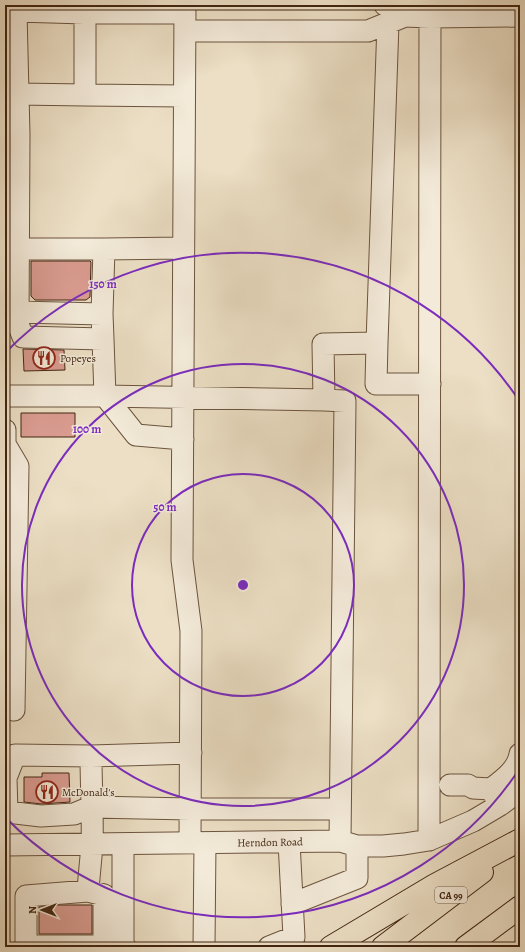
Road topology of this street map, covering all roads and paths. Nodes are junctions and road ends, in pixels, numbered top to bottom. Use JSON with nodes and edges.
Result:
{"nodes":[{"id":1,"x":85,"y":9,"type":"edge"},
{"id":2,"x":133,"y":9,"type":"edge"},
{"id":3,"x":10,"y":11,"type":"edge"},
{"id":4,"x":430,"y":11,"type":"edge"},
{"id":5,"x":393,"y":14,"type":"edge"},
{"id":6,"x":520,"y":16,"type":"edge"},
{"id":7,"x":185,"y":17,"type":"edge"},
{"id":8,"x":18,"y":94,"type":"junction"},
{"id":9,"x":85,"y":95,"type":"junction"},
{"id":10,"x":184,"y":96,"type":"junction"},
{"id":11,"x":183,"y":248,"type":"junction"},
{"id":12,"x":11,"y":249,"type":"edge"},
{"id":13,"x":104,"y":249,"type":"junction"},
{"id":14,"x":18,"y":312,"type":"junction"},
{"id":15,"x":102,"y":314,"type":"junction"},
{"id":16,"x":103,"y":339,"type":"junction"},
{"id":17,"x":377,"y":343,"type":"junction"},
{"id":18,"x":430,"y":384,"type":"junction"},
{"id":19,"x":5,"y":396,"type":"edge"},
{"id":20,"x":105,"y":396,"type":"junction"},
{"id":21,"x":183,"y":398,"type":"junction"},
{"id":22,"x":324,"y":400,"type":"junction"},
{"id":23,"x":5,"y":430,"type":"edge"},
{"id":24,"x":183,"y":439,"type":"junction"},
{"id":25,"x":11,"y":560,"type":"edge"},
{"id":26,"x":5,"y":707,"type":"edge"},
{"id":27,"x":191,"y":753,"type":"junction"},
{"id":28,"x":520,"y":754,"type":"edge"},
{"id":29,"x":91,"y":756,"type":"junction"},
{"id":30,"x":450,"y":785,"type":"dead end"},
{"id":31,"x":520,"y":790,"type":"edge"},
{"id":32,"x":496,"y":797,"type":"junction"},
{"id":33,"x":91,"y":807,"type":"junction"},
{"id":34,"x":190,"y":809,"type":"junction"},
{"id":35,"x":340,"y":809,"type":"junction"},
{"id":36,"x":429,"y":840,"type":"junction"},
{"id":37,"x":520,"y":840,"type":"edge"},
{"id":38,"x":289,"y":842,"type":"junction"},
{"id":39,"x":197,"y":843,"type":"junction"},
{"id":40,"x":92,"y":844,"type":"junction"},
{"id":41,"x":122,"y":844,"type":"junction"},
{"id":42,"x":348,"y":844,"type":"junction"},
{"id":43,"x":520,"y":844,"type":"edge"},
{"id":44,"x":5,"y":845,"type":"edge"},
{"id":45,"x":88,"y":890,"type":"junction"},
{"id":46,"x":292,"y":904,"type":"junction"},
{"id":47,"x":520,"y":907,"type":"edge"},
{"id":48,"x":26,"y":946,"type":"edge"},
{"id":49,"x":104,"y":947,"type":"edge"},
{"id":50,"x":125,"y":947,"type":"edge"},
{"id":51,"x":204,"y":947,"type":"edge"},
{"id":52,"x":270,"y":947,"type":"edge"},
{"id":53,"x":331,"y":947,"type":"edge"},
{"id":54,"x":383,"y":947,"type":"edge"},
{"id":55,"x":466,"y":947,"type":"edge"}],
"edges":[{"from":1,"to":2,"type":"street"},
{"from":1,"to":3,"type":"street"},
{"from":1,"to":9,"type":"street"},
{"from":2,"to":7,"type":"street"},
{"from":3,"to":8,"type":"street"},
{"from":4,"to":5,"type":"street"},
{"from":4,"to":6,"type":"street"},
{"from":4,"to":18,"type":"street"},
{"from":5,"to":7,"type":"street"},
{"from":5,"to":17,"type":"street"},
{"from":7,"to":10,"type":"street"},
{"from":8,"to":9,"type":"street"},
{"from":8,"to":12,"type":"street"},
{"from":9,"to":10,"type":"street"},
{"from":10,"to":11,"type":"street"},
{"from":11,"to":13,"type":"street"},
{"from":11,"to":21,"type":"street"},
{"from":12,"to":13,"type":"street"},
{"from":12,"to":14,"type":"street"},
{"from":13,"to":15,"type":"street"},
{"from":14,"to":15,"type":"street"},
{"from":14,"to":16,"type":"street"},
{"from":15,"to":16,"type":"street"},
{"from":16,"to":20,"type":"street"},
{"from":17,"to":18,"type":"street"},
{"from":17,"to":22,"type":"street"},
{"from":18,"to":36,"type":"street"},
{"from":19,"to":20,"type":"street"},
{"from":20,"to":21,"type":"street"},
{"from":20,"to":24,"type":"street"},
{"from":21,"to":22,"type":"street"},
{"from":21,"to":24,"type":"street"},
{"from":22,"to":35,"type":"street"},
{"from":23,"to":25,"type":"street"},
{"from":24,"to":27,"type":"street"},
{"from":25,"to":26,"type":"street"},
{"from":27,"to":29,"type":"street"},
{"from":27,"to":34,"type":"street"},
{"from":28,"to":32,"type":"street"},
{"from":29,"to":33,"type":"street"},
{"from":29,"to":33,"type":"street"},
{"from":30,"to":32,"type":"street"},
{"from":31,"to":32,"type":"street","name":"Herndon Road"},
{"from":32,"to":36,"type":"street","name":"Herndon Road"},
{"from":33,"to":34,"type":"street"},
{"from":33,"to":40,"type":"street"},
{"from":34,"to":35,"type":"street"},
{"from":34,"to":39,"type":"street"},
{"from":35,"to":42,"type":"street"},
{"from":36,"to":42,"type":"street","name":"Herndon Road"},
{"from":37,"to":53,"type":"highway"},
{"from":38,"to":39,"type":"street","name":"Herndon Road"},
{"from":38,"to":42,"type":"street","name":"Herndon Road"},
{"from":38,"to":46,"type":"street"},
{"from":39,"to":41,"type":"street","name":"Herndon Road"},
{"from":39,"to":51,"type":"street"},
{"from":40,"to":41,"type":"street","name":"Herndon Road"},
{"from":40,"to":44,"type":"street","name":"Herndon Road"},
{"from":40,"to":45,"type":"street"},
{"from":41,"to":50,"type":"street"},
{"from":42,"to":46,"type":"street"},
{"from":43,"to":54,"type":"highway","number":"CA 99"},
{"from":45,"to":48,"type":"street"},
{"from":45,"to":49,"type":"street"},
{"from":46,"to":52,"type":"street"},
{"from":47,"to":55,"type":"highway"},
{"from":48,"to":49,"type":"street"}]}
